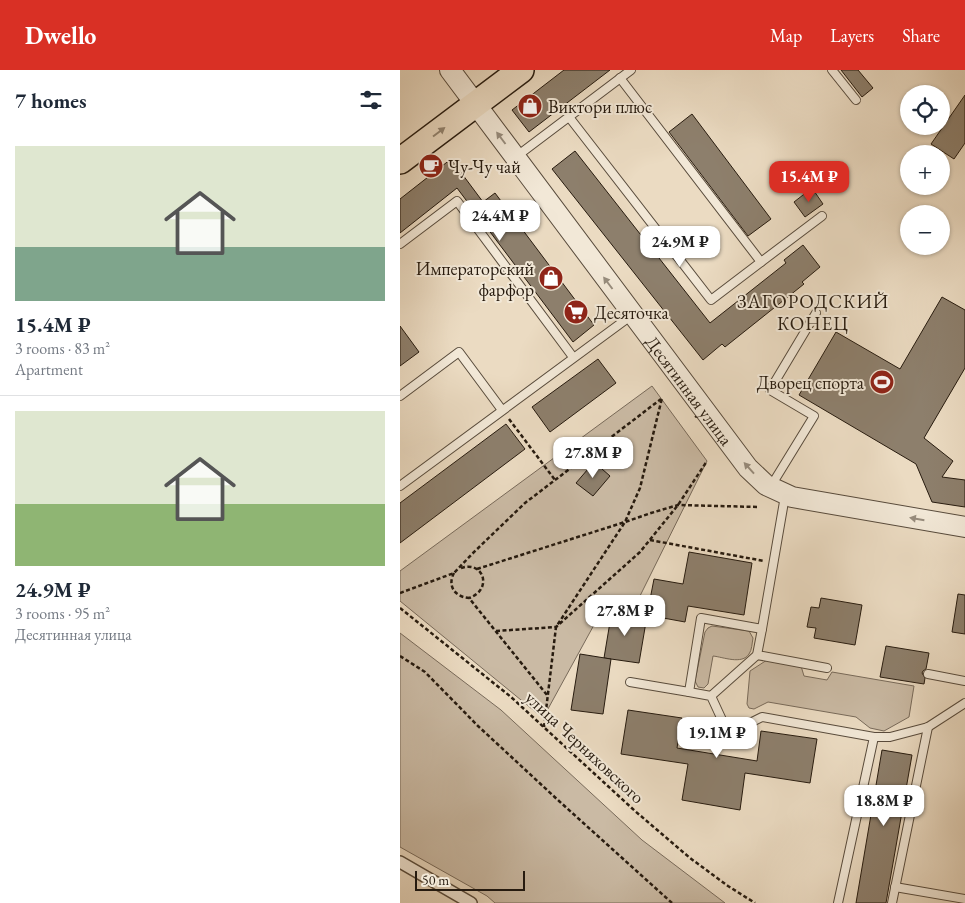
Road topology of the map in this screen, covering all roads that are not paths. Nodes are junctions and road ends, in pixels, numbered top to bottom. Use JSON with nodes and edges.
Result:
{"nodes":[{"id":1,"x":450,"y":70,"type":"edge"},
{"id":2,"x":520,"y":70,"type":"edge"},
{"id":3,"x":631,"y":70,"type":"edge"},
{"id":4,"x":832,"y":70,"type":"edge"},
{"id":5,"x":620,"y":78,"type":"junction"},
{"id":6,"x":856,"y":100,"type":"dead end"},
{"id":7,"x":476,"y":104,"type":"junction"},
{"id":8,"x":569,"y":117,"type":"junction"},
{"id":9,"x":515,"y":158,"type":"junction"},
{"id":10,"x":400,"y":161,"type":"edge"},
{"id":11,"x":822,"y":216,"type":"dead end"},
{"id":12,"x":400,"y":244,"type":"edge"},
{"id":13,"x":761,"y":262,"type":"junction"},
{"id":14,"x":816,"y":313,"type":"dead end"},
{"id":15,"x":632,"y":315,"type":"junction"},
{"id":16,"x":573,"y":357,"type":"junction"},
{"id":17,"x":400,"y":396,"type":"edge"},
{"id":18,"x":502,"y":410,"type":"junction"},
{"id":19,"x":400,"y":486,"type":"edge"},
{"id":20,"x":778,"y":491,"type":"junction"},
{"id":21,"x":965,"y":527,"type":"edge"},
{"id":22,"x":762,"y":629,"type":"junction"},
{"id":23,"x":757,"y":655,"type":"junction"},
{"id":24,"x":827,"y":668,"type":"dead end"},
{"id":25,"x":928,"y":674,"type":"dead end"},
{"id":26,"x":965,"y":681,"type":"edge"},
{"id":27,"x":630,"y":682,"type":"dead end"},
{"id":28,"x":689,"y":692,"type":"junction"},
{"id":29,"x":711,"y":696,"type":"junction"},
{"id":30,"x":965,"y":703,"type":"edge"},
{"id":31,"x":928,"y":727,"type":"junction"},
{"id":32,"x":874,"y":737,"type":"junction"},
{"id":33,"x":400,"y":862,"type":"edge"},
{"id":34,"x":895,"y":887,"type":"junction"},
{"id":35,"x":965,"y":899,"type":"edge"},
{"id":36,"x":471,"y":903,"type":"edge"},
{"id":37,"x":838,"y":903,"type":"edge"},
{"id":38,"x":892,"y":903,"type":"edge"}],
"edges":[{"from":1,"to":7,"type":"street","name":"Десятинная улица"},
{"from":2,"to":7,"type":"main road"},
{"from":3,"to":5,"type":"lane"},
{"from":4,"to":6,"type":"lane"},
{"from":5,"to":8,"type":"lane"},
{"from":5,"to":13,"type":"lane"},
{"from":9,"to":7,"type":"street","name":"Десятинная улица","one_way":true},
{"from":10,"to":7,"type":"main road","one_way":true},
{"from":8,"to":9,"type":"lane"},
{"from":8,"to":13,"type":"lane"},
{"from":15,"to":9,"type":"street","name":"Десятинная улица","one_way":true},
{"from":11,"to":13,"type":"lane"},
{"from":12,"to":16,"type":"lane"},
{"from":14,"to":20,"type":"lane"},
{"from":15,"to":16,"type":"lane"},
{"from":20,"to":15,"type":"street","name":"Десятинная улица","one_way":true},
{"from":16,"to":18,"type":"lane"},
{"from":17,"to":18,"type":"lane"},
{"from":18,"to":19,"type":"lane"},
{"from":21,"to":20,"type":"street","name":"Десятинная улица","one_way":true},
{"from":20,"to":22,"type":"lane"},
{"from":22,"to":23,"type":"lane"},
{"from":22,"to":28,"type":"lane"},
{"from":23,"to":24,"type":"lane"},
{"from":23,"to":29,"type":"lane"},
{"from":25,"to":26,"type":"lane"},
{"from":27,"to":28,"type":"lane"},
{"from":28,"to":29,"type":"lane"},
{"from":29,"to":32,"type":"lane"},
{"from":30,"to":31,"type":"lane"},
{"from":31,"to":32,"type":"lane"},
{"from":31,"to":34,"type":"lane"},
{"from":32,"to":37,"type":"lane"},
{"from":33,"to":36,"type":"street"},
{"from":34,"to":35,"type":"lane"},
{"from":34,"to":38,"type":"lane"}]}
